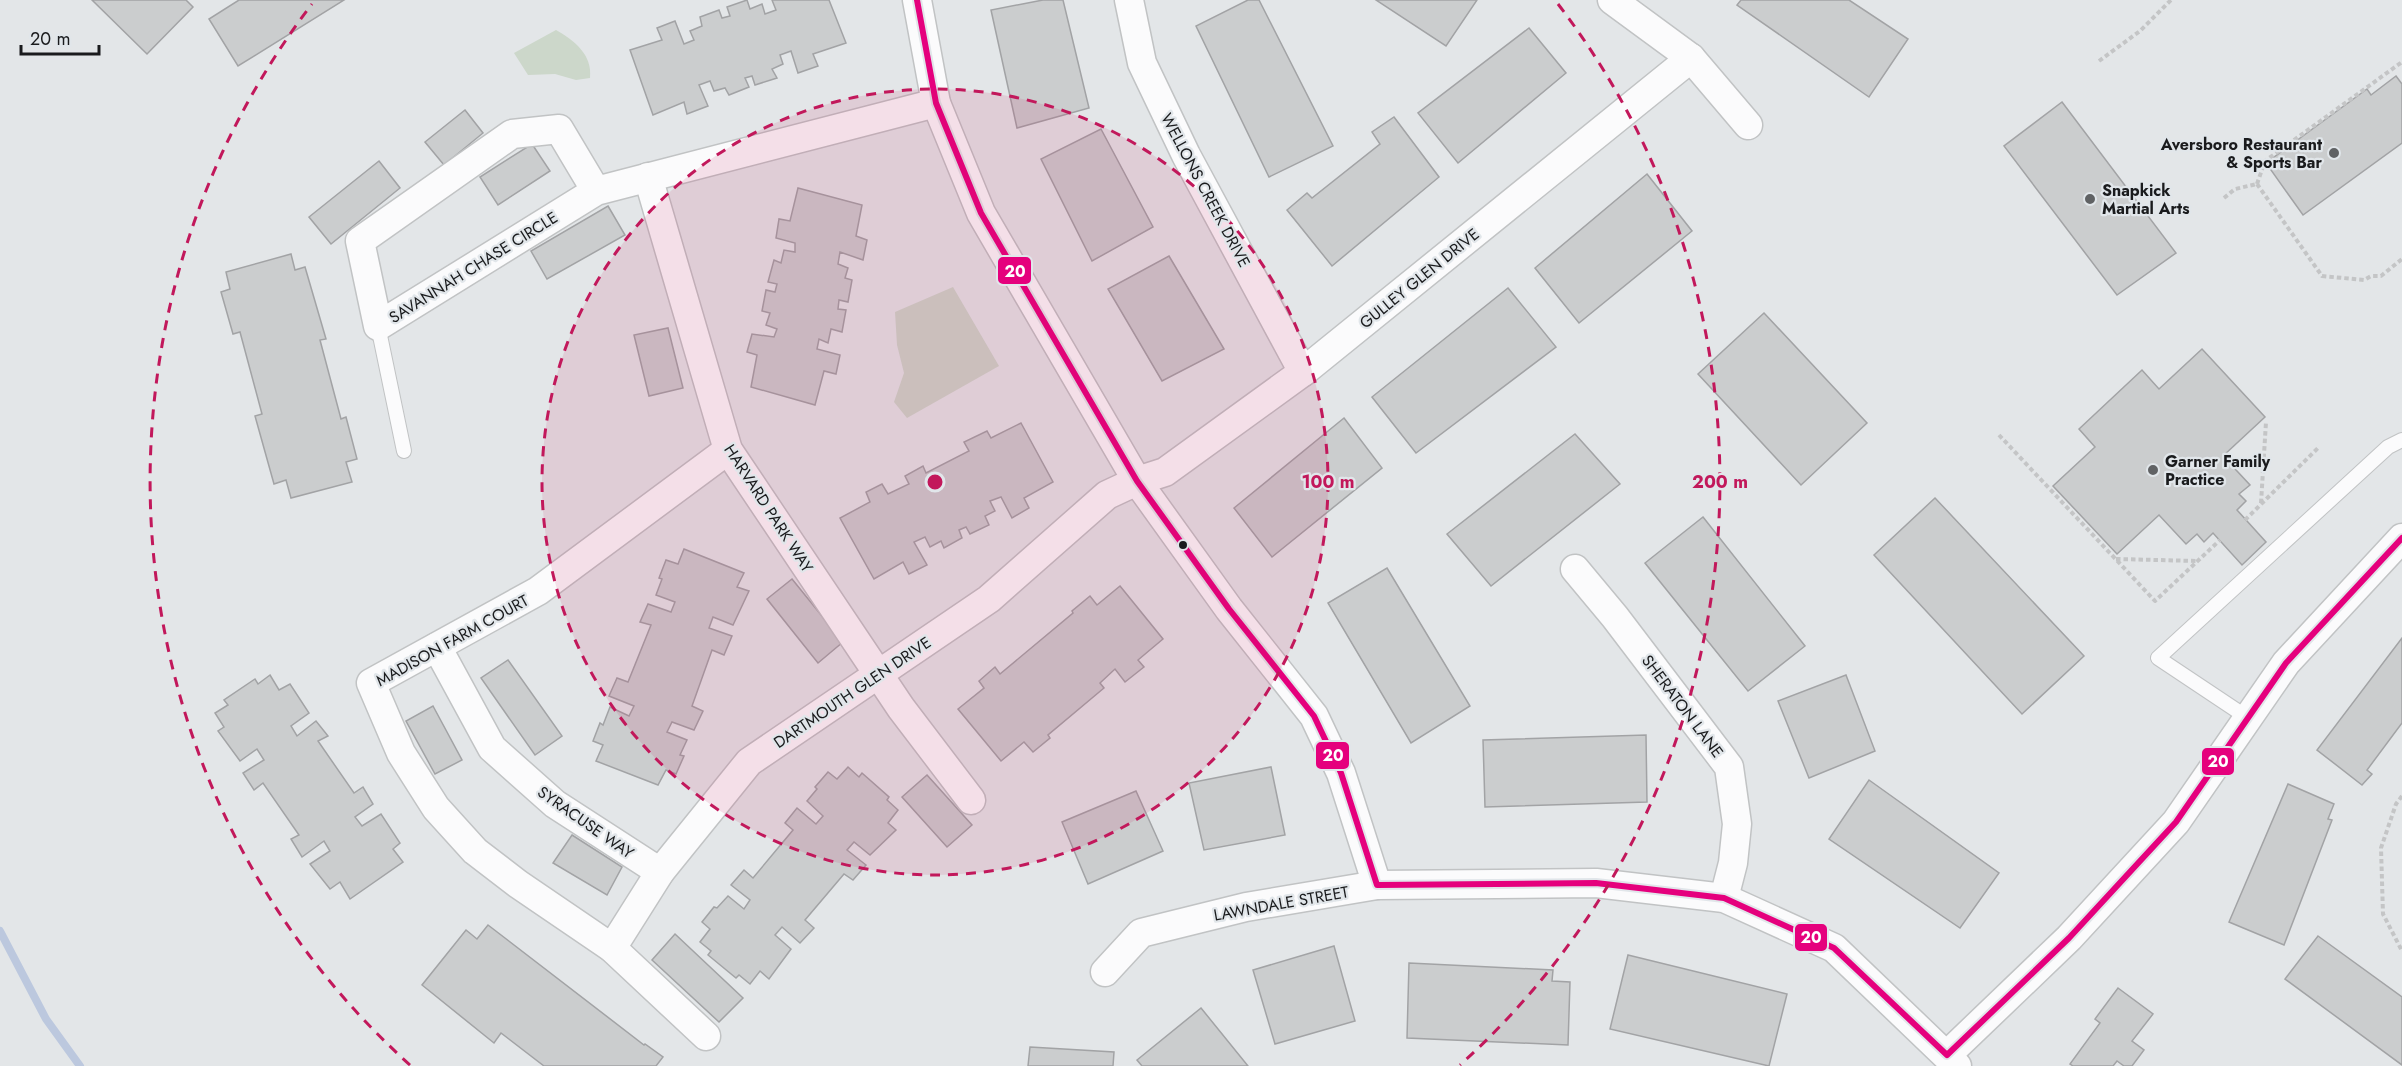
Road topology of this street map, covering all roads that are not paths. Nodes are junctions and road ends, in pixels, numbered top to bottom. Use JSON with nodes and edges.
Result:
{"nodes":[{"id":1,"x":918,"y":0,"type":"edge"},
{"id":2,"x":1129,"y":0,"type":"edge"},
{"id":3,"x":1612,"y":0,"type":"edge"},
{"id":4,"x":1691,"y":58,"type":"junction"},
{"id":5,"x":936,"y":104,"type":"junction"},
{"id":6,"x":1748,"y":125,"type":"dead end"},
{"id":7,"x":648,"y":177,"type":"junction"},
{"id":8,"x":596,"y":191,"type":"junction"},
{"id":9,"x":378,"y":326,"type":"junction"},
{"id":10,"x":1303,"y":372,"type":"junction"},
{"id":11,"x":2402,"y":440,"type":"edge"},
{"id":12,"x":728,"y":450,"type":"junction"},
{"id":13,"x":404,"y":451,"type":"dead end"},
{"id":14,"x":1137,"y":481,"type":"junction"},
{"id":15,"x":2402,"y":538,"type":"edge"},
{"id":16,"x":1575,"y":569,"type":"dead end"},
{"id":17,"x":437,"y":647,"type":"junction"},
{"id":18,"x":880,"y":674,"type":"junction"},
{"id":19,"x":2248,"y":718,"type":"junction"},
{"id":20,"x":971,"y":800,"type":"dead end"},
{"id":21,"x":660,"y":872,"type":"junction"},
{"id":22,"x":1377,"y":885,"type":"junction"},
{"id":23,"x":1724,"y":898,"type":"junction"},
{"id":24,"x":612,"y":948,"type":"junction"},
{"id":25,"x":1105,"y":972,"type":"dead end"},
{"id":26,"x":706,"y":1036,"type":"dead end"},
{"id":27,"x":1952,"y":1061,"type":"edge"}],
"edges":[{"from":1,"to":5,"type":"street"},
{"from":2,"to":10,"type":"street","name":"WELLONS CREEK DRIVE"},
{"from":3,"to":4,"type":"street"},
{"from":4,"to":6,"type":"street"},
{"from":4,"to":10,"type":"street","name":"GULLEY GLEN DRIVE"},
{"from":5,"to":7,"type":"street","name":"SAVANNAH CHASE CIRCLE"},
{"from":5,"to":14,"type":"street"},
{"from":7,"to":8,"type":"street","name":"SAVANNAH CHASE CIRCLE"},
{"from":7,"to":12,"type":"street","name":"HARVARD PARK WAY"},
{"from":8,"to":9,"type":"street","name":"SAVANNAH CHASE CIRCLE"},
{"from":8,"to":9,"type":"street","name":"SAVANNAH CHASE CIRCLE"},
{"from":9,"to":13,"type":"lane"},
{"from":10,"to":14,"type":"street","name":"GULLEY GLEN DRIVE"},
{"from":11,"to":19,"type":"lane"},
{"from":12,"to":17,"type":"street","name":"MADISON FARM COURT"},
{"from":12,"to":18,"type":"street","name":"HARVARD PARK WAY"},
{"from":14,"to":18,"type":"street","name":"DARTMOUTH GLEN DRIVE"},
{"from":14,"to":22,"type":"street"},
{"from":15,"to":19,"type":"street"},
{"from":16,"to":23,"type":"street","name":"SHERATON LANE"},
{"from":17,"to":21,"type":"street","name":"SYRACUSE WAY"},
{"from":17,"to":24,"type":"street","name":"MADISON FARM COURT"},
{"from":18,"to":20,"type":"street","name":"HARVARD PARK WAY"},
{"from":18,"to":21,"type":"street","name":"DARTMOUTH GLEN DRIVE"},
{"from":19,"to":27,"type":"street"},
{"from":21,"to":24,"type":"street","name":"DARTMOUTH GLEN DRIVE"},
{"from":22,"to":23,"type":"street","name":"LAWNDALE STREET"},
{"from":22,"to":25,"type":"street","name":"LAWNDALE STREET"},
{"from":23,"to":27,"type":"street","name":"LAWNDALE STREET"},
{"from":24,"to":26,"type":"street","name":"MADISON FARM COURT"}]}
